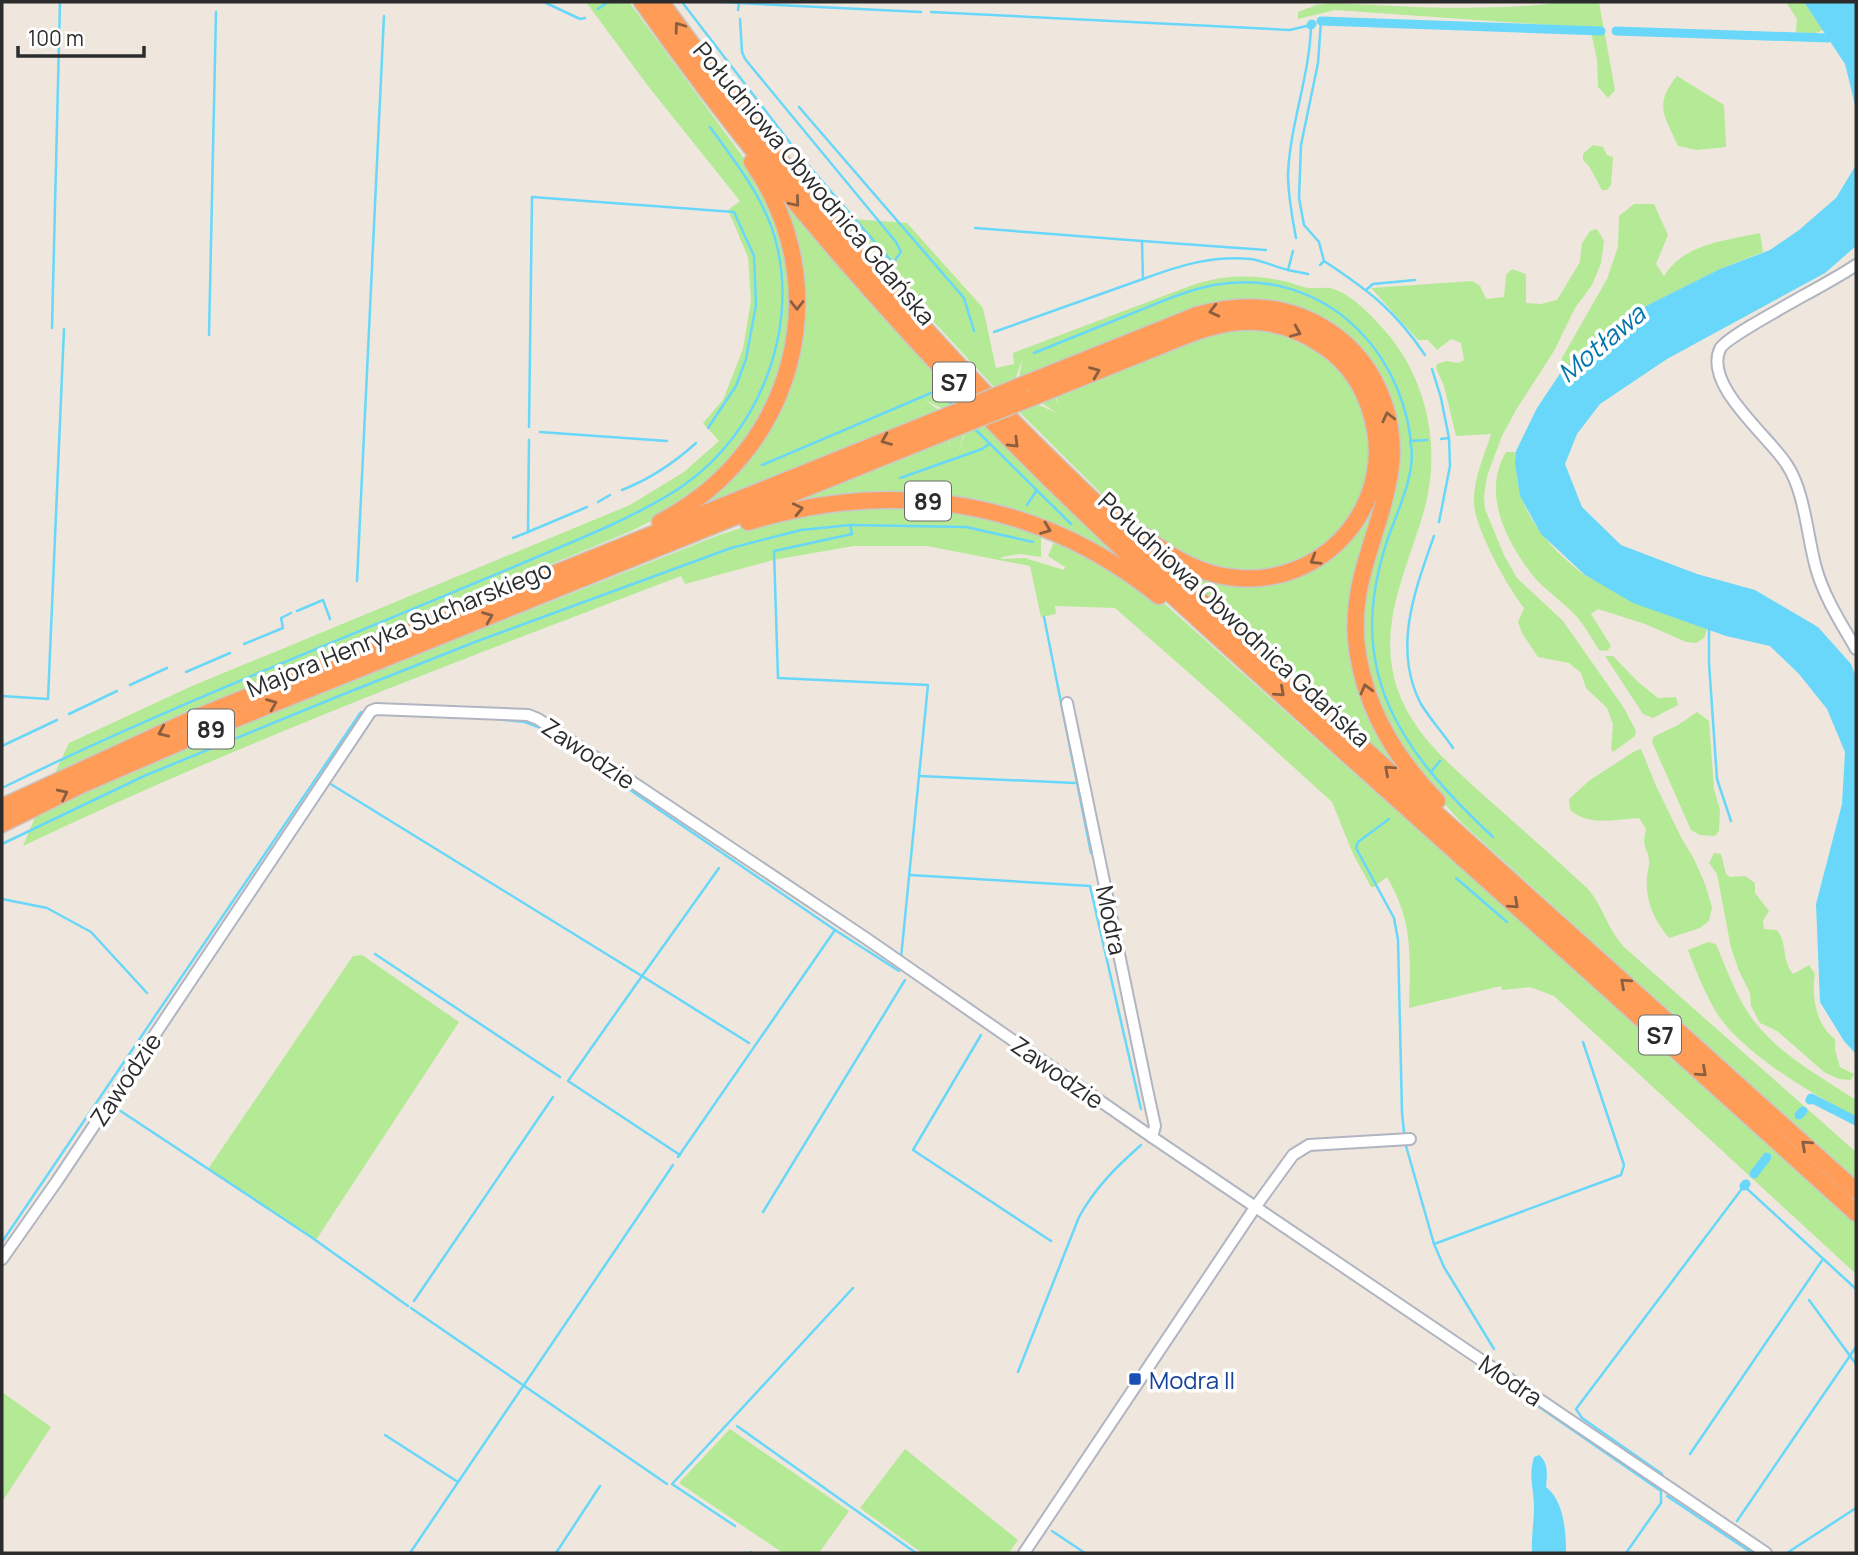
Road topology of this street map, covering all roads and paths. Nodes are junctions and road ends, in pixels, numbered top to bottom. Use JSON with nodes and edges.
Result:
{"nodes":[{"id":1,"x":642,"y":2,"type":"edge"},
{"id":2,"x":661,"y":2,"type":"edge"},
{"id":3,"x":707,"y":91,"type":"junction"},
{"id":4,"x":1856,"y":265,"type":"edge"},
{"id":5,"x":1026,"y":392,"type":"junction"},
{"id":6,"x":954,"y":420,"type":"junction"},
{"id":7,"x":1105,"y":512,"type":"junction"},
{"id":8,"x":662,"y":546,"type":"junction"},
{"id":9,"x":610,"y":551,"type":"junction"},
{"id":10,"x":1229,"y":647,"type":"junction"},
{"id":11,"x":1856,"y":649,"type":"edge"},
{"id":12,"x":1067,"y":704,"type":"dead end"},
{"id":13,"x":2,"y":807,"type":"edge"},
{"id":14,"x":2,"y":824,"type":"edge"},
{"id":15,"x":1476,"y":849,"type":"junction"},
{"id":16,"x":1152,"y":1137,"type":"junction"},
{"id":17,"x":1410,"y":1139,"type":"dead end"},
{"id":18,"x":1856,"y":1191,"type":"edge"},
{"id":19,"x":1256,"y":1206,"type":"junction"},
{"id":20,"x":1856,"y":1213,"type":"edge"},
{"id":21,"x":2,"y":1259,"type":"edge"},
{"id":22,"x":1024,"y":1553,"type":"edge"},
{"id":23,"x":1766,"y":1553,"type":"edge"}],
"edges":[{"from":1,"to":3,"type":"highway","name":"Południowa Obwodnica Gdańska","number":"S7"},
{"from":7,"to":2,"type":"highway","name":"Południowa Obwodnica Gdańska","number":"S7","one_way":true},
{"from":3,"to":9,"type":"highway","number":"89","one_way":true},
{"from":3,"to":10,"type":"highway","name":"Południowa Obwodnica Gdańska","number":"S7","one_way":true},
{"from":4,"to":11,"type":"street"},
{"from":5,"to":6,"type":"highway","number":"89","bridge":true},
{"from":5,"to":7,"type":"highway","number":"89","one_way":true},
{"from":15,"to":5,"type":"highway","number":"89","one_way":true},
{"from":6,"to":8,"type":"highway","number":"89"},
{"from":6,"to":9,"type":"highway","number":"89","one_way":true},
{"from":15,"to":7,"type":"highway","name":"Południowa Obwodnica Gdańska","number":"S7","one_way":true},
{"from":8,"to":10,"type":"highway","number":"89","one_way":true},
{"from":14,"to":8,"type":"highway","name":"Majora Henryka Sucharskiego","number":"89","one_way":true},
{"from":9,"to":13,"type":"highway","name":"Majora Henryka Sucharskiego","number":"89","one_way":true},
{"from":10,"to":20,"type":"highway","name":"Południowa Obwodnica Gdańska","number":"S7","one_way":true},
{"from":12,"to":16,"type":"street","name":"Modra"},
{"from":18,"to":15,"type":"highway","name":"Południowa Obwodnica Gdańska","number":"S7","one_way":true},
{"from":16,"to":19,"type":"street","name":"Zawodzie"},
{"from":16,"to":21,"type":"street","name":"Zawodzie"},
{"from":17,"to":19,"type":"street"},
{"from":19,"to":22,"type":"street"},
{"from":19,"to":23,"type":"street","name":"Modra"}]}
